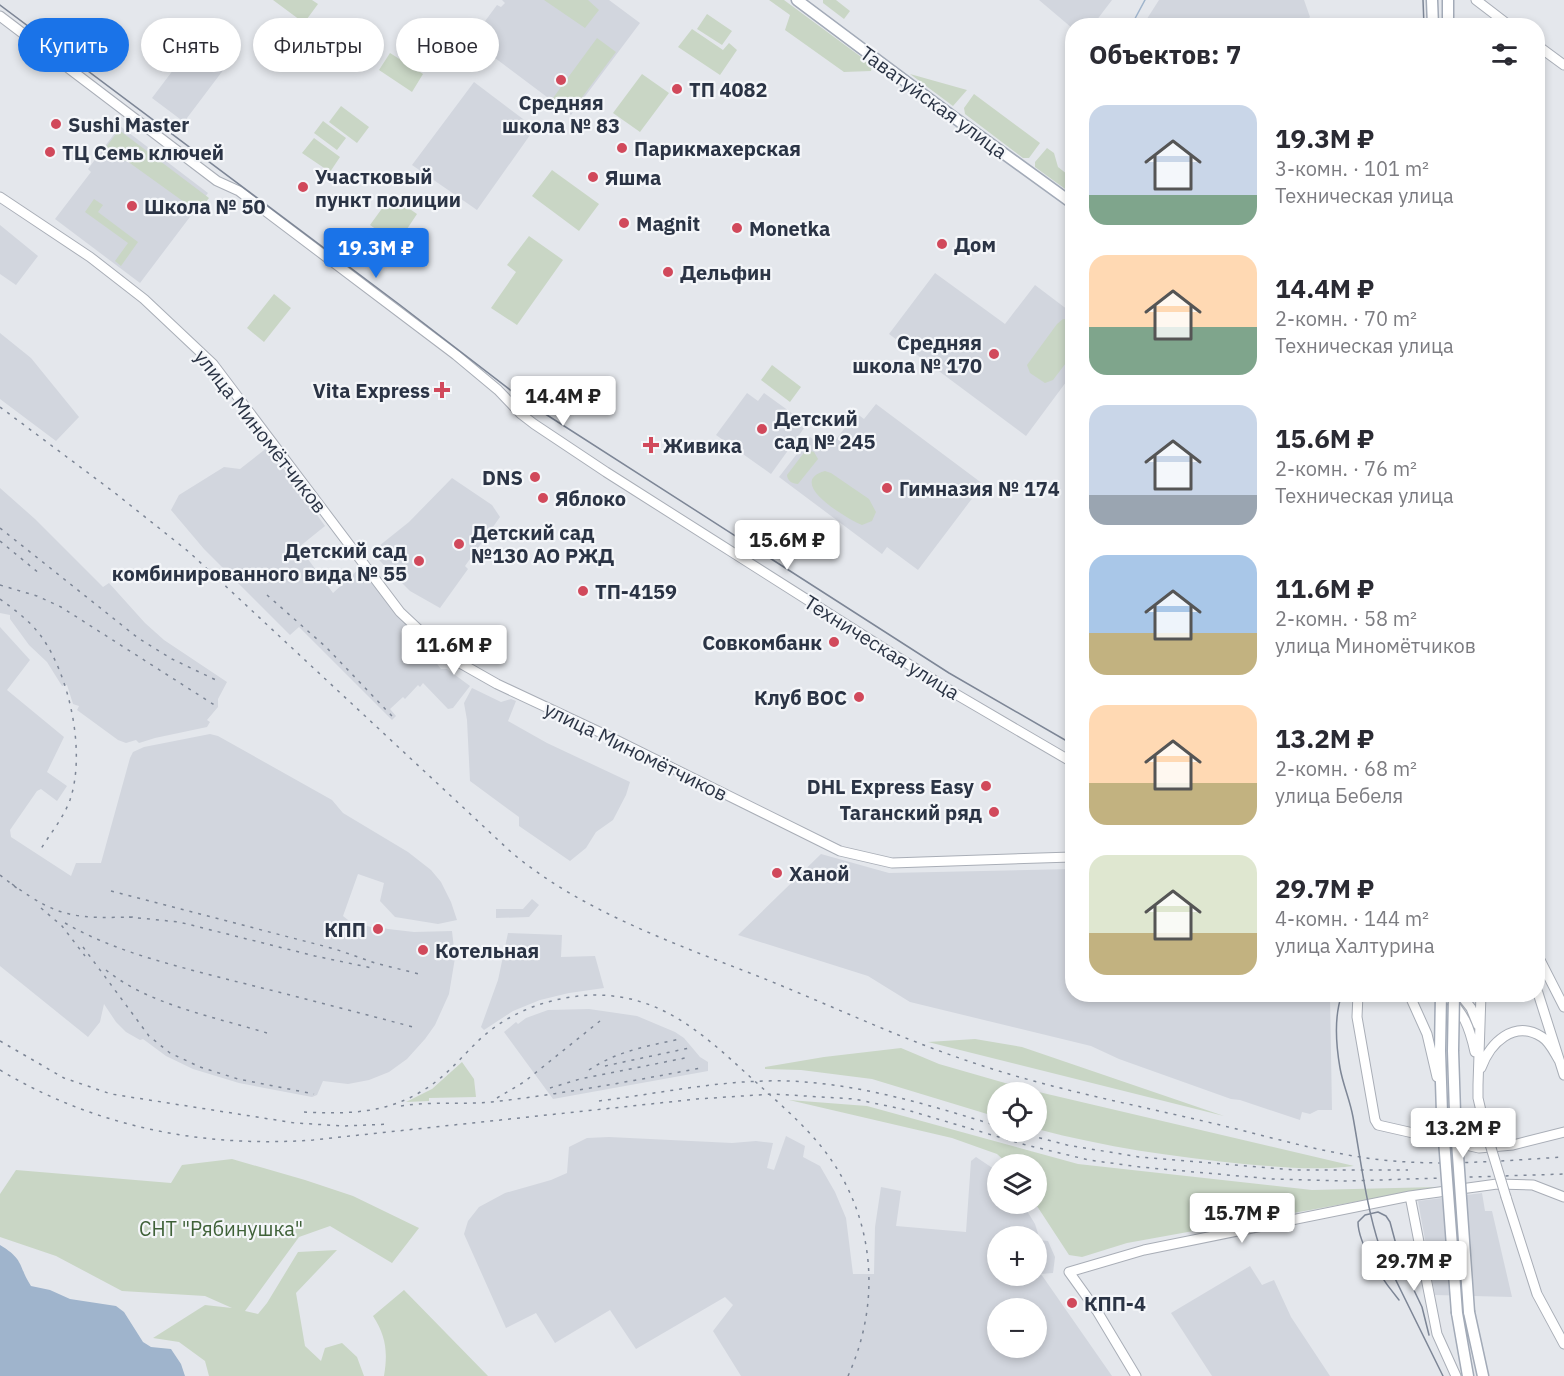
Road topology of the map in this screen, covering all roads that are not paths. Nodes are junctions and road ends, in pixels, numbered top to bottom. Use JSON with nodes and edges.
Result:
{"nodes":[{"id":1,"x":796,"y":0,"type":"edge"},
{"id":2,"x":1432,"y":0,"type":"edge"},
{"id":3,"x":1448,"y":0,"type":"edge"},
{"id":4,"x":1476,"y":0,"type":"edge"},
{"id":5,"x":0,"y":16,"type":"edge"},
{"id":6,"x":1433,"y":18,"type":"edge"},
{"id":7,"x":1448,"y":18,"type":"edge"},
{"id":8,"x":1500,"y":18,"type":"edge"},
{"id":9,"x":1545,"y":51,"type":"edge"},
{"id":10,"x":1564,"y":65,"type":"edge"},
{"id":11,"x":0,"y":197,"type":"edge"},
{"id":12,"x":1065,"y":198,"type":"edge"},
{"id":13,"x":1065,"y":758,"type":"edge"},
{"id":14,"x":1065,"y":856,"type":"edge"},
{"id":15,"x":1545,"y":969,"type":"edge"},
{"id":16,"x":1358,"y":1002,"type":"edge"},
{"id":17,"x":1413,"y":1002,"type":"edge"},
{"id":18,"x":1443,"y":1002,"type":"edge"},
{"id":19,"x":1452,"y":1002,"type":"edge"},
{"id":20,"x":1456,"y":1002,"type":"edge"},
{"id":21,"x":1464,"y":1002,"type":"edge"},
{"id":22,"x":1481,"y":1002,"type":"edge"},
{"id":23,"x":1541,"y":1002,"type":"edge"},
{"id":24,"x":1564,"y":1006,"type":"edge"},
{"id":25,"x":1480,"y":1036,"type":"junction"},
{"id":26,"x":1559,"y":1060,"type":"junction"},
{"id":27,"x":1478,"y":1065,"type":"junction"},
{"id":28,"x":1564,"y":1075,"type":"edge"},
{"id":29,"x":1478,"y":1085,"type":"junction"},
{"id":30,"x":1442,"y":1113,"type":"junction"},
{"id":31,"x":1564,"y":1132,"type":"edge"},
{"id":32,"x":1410,"y":1196,"type":"junction"},
{"id":33,"x":1564,"y":1197,"type":"edge"},
{"id":34,"x":1563,"y":1338,"type":"edge"},
{"id":35,"x":1136,"y":1376,"type":"edge"},
{"id":36,"x":1456,"y":1376,"type":"edge"},
{"id":37,"x":1468,"y":1376,"type":"edge"},
{"id":38,"x":1483,"y":1376,"type":"edge"}],
"edges":[{"from":1,"to":12,"type":"main road","name":"Таватуйская улица"},
{"from":2,"to":6,"type":"main road"},
{"from":3,"to":7,"type":"main road"},
{"from":4,"to":8,"type":"main road"},
{"from":5,"to":13,"type":"main road","name":"Техническая улица"},
{"from":9,"to":10,"type":"main road"},
{"from":11,"to":14,"type":"main road","name":"улица Миномётчиков"},
{"from":15,"to":24,"type":"main road"},
{"from":16,"to":31,"type":"main road"},
{"from":17,"to":30,"type":"main road"},
{"from":18,"to":30,"type":"main road"},
{"from":19,"to":27,"type":"main road"},
{"from":20,"to":38,"type":"main road","bridge":true},
{"from":21,"to":25,"type":"main road"},
{"from":22,"to":25,"type":"main road"},
{"from":23,"to":26,"type":"main road"},
{"from":25,"to":27,"type":"main road"},
{"from":26,"to":28,"type":"main road"},
{"from":26,"to":29,"type":"main road"},
{"from":27,"to":29,"type":"main road"},
{"from":29,"to":34,"type":"main road","bridge":true},
{"from":30,"to":37,"type":"main road","bridge":true},
{"from":32,"to":33,"type":"main road"},
{"from":32,"to":35,"type":"main road"},
{"from":32,"to":36,"type":"main road"}]}
